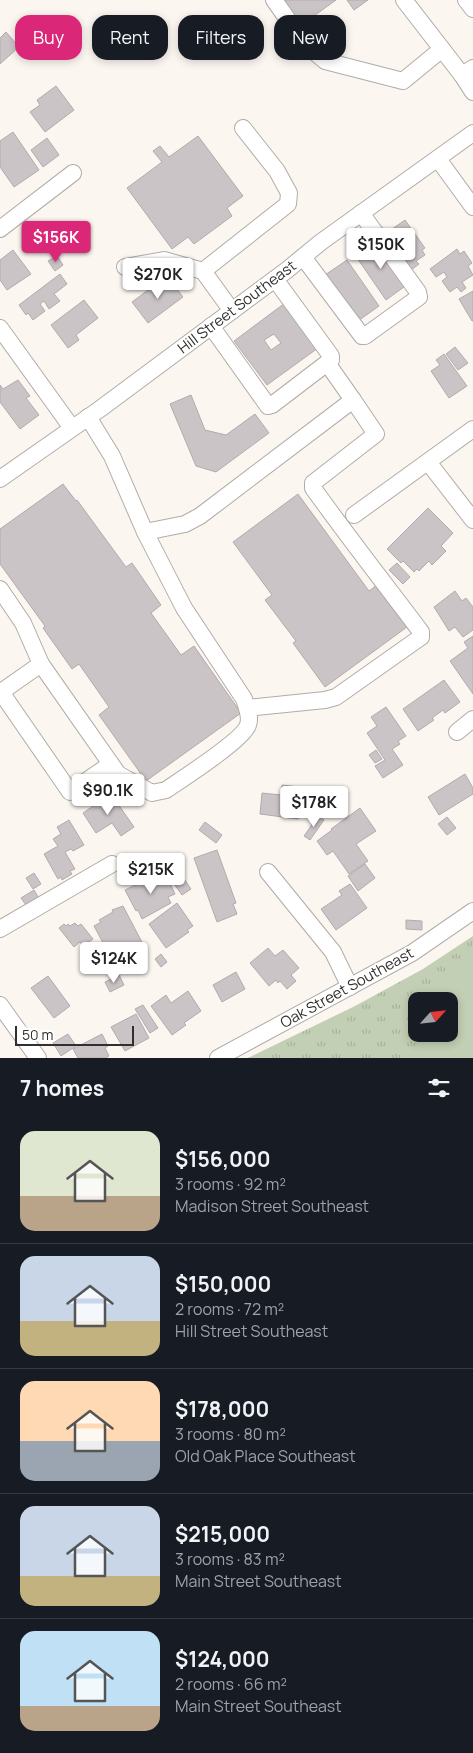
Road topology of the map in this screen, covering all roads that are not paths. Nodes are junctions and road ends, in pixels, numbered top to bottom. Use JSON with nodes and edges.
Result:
{"nodes":[{"id":1,"x":274,"y":0,"type":"edge"},
{"id":2,"x":404,"y":0,"type":"edge"},
{"id":3,"x":466,"y":0,"type":"edge"},
{"id":4,"x":473,"y":9,"type":"edge"},
{"id":5,"x":442,"y":50,"type":"junction"},
{"id":6,"x":467,"y":72,"type":"edge"},
{"id":7,"x":473,"y":92,"type":"edge"},
{"id":8,"x":243,"y":128,"type":"dead end"},
{"id":9,"x":473,"y":133,"type":"edge"},
{"id":10,"x":438,"y":159,"type":"junction"},
{"id":11,"x":73,"y":173,"type":"dead end"},
{"id":12,"x":473,"y":207,"type":"edge"},
{"id":13,"x":361,"y":213,"type":"junction"},
{"id":14,"x":0,"y":229,"type":"edge"},
{"id":15,"x":303,"y":257,"type":"junction"},
{"id":16,"x":125,"y":267,"type":"dead end"},
{"id":17,"x":203,"y":271,"type":"junction"},
{"id":18,"x":275,"y":279,"type":"junction"},
{"id":19,"x":232,"y":311,"type":"junction"},
{"id":20,"x":211,"y":326,"type":"junction"},
{"id":21,"x":0,"y":328,"type":"edge"},
{"id":22,"x":327,"y":363,"type":"junction"},
{"id":23,"x":353,"y":400,"type":"junction"},
{"id":24,"x":88,"y":417,"type":"junction"},
{"id":25,"x":72,"y":428,"type":"junction"},
{"id":26,"x":473,"y":429,"type":"edge"},
{"id":27,"x":428,"y":462,"type":"junction"},
{"id":28,"x":0,"y":479,"type":"edge"},
{"id":29,"x":354,"y":515,"type":"dead end"},
{"id":30,"x":473,"y":520,"type":"edge"},
{"id":31,"x":146,"y":532,"type":"junction"},
{"id":32,"x":0,"y":589,"type":"edge"},
{"id":33,"x":42,"y":664,"type":"junction"},
{"id":34,"x":247,"y":708,"type":"junction"},
{"id":35,"x":473,"y":719,"type":"edge"},
{"id":36,"x":456,"y":732,"type":"dead end"},
{"id":37,"x":112,"y":764,"type":"junction"},
{"id":38,"x":112,"y":864,"type":"dead end"},
{"id":39,"x":268,"y":872,"type":"dead end"},
{"id":40,"x":473,"y":912,"type":"edge"},
{"id":41,"x":0,"y":929,"type":"edge"},
{"id":42,"x":350,"y":987,"type":"junction"},
{"id":43,"x":0,"y":1005,"type":"edge"},
{"id":44,"x":34,"y":1056,"type":"edge"},
{"id":45,"x":218,"y":1058,"type":"edge"}],
"edges":[{"from":1,"to":5,"type":"street"},
{"from":2,"to":5,"type":"street"},
{"from":3,"to":4,"type":"street"},
{"from":5,"to":6,"type":"street"},
{"from":6,"to":7,"type":"street"},
{"from":8,"to":17,"type":"street"},
{"from":9,"to":10,"type":"street","name":"Hill Street Southeast"},
{"from":10,"to":12,"type":"street"},
{"from":10,"to":13,"type":"street","name":"Hill Street Southeast"},
{"from":11,"to":14,"type":"street"},
{"from":13,"to":15,"type":"street","name":"Hill Street Southeast"},
{"from":13,"to":15,"type":"street"},
{"from":15,"to":18,"type":"street","name":"Hill Street Southeast"},
{"from":16,"to":17,"type":"street"},
{"from":17,"to":19,"type":"street"},
{"from":18,"to":19,"type":"street","name":"Hill Street Southeast"},
{"from":18,"to":22,"type":"street"},
{"from":19,"to":20,"type":"street","name":"Hill Street Southeast"},
{"from":20,"to":22,"type":"street"},
{"from":20,"to":24,"type":"street","name":"Hill Street Southeast"},
{"from":21,"to":25,"type":"street"},
{"from":22,"to":23,"type":"street"},
{"from":23,"to":31,"type":"street"},
{"from":23,"to":34,"type":"street"},
{"from":24,"to":25,"type":"street","name":"Hill Street Southeast"},
{"from":24,"to":31,"type":"street"},
{"from":25,"to":28,"type":"street","name":"Hill Street Southeast"},
{"from":26,"to":27,"type":"street"},
{"from":27,"to":29,"type":"street"},
{"from":27,"to":30,"type":"street"},
{"from":31,"to":34,"type":"street"},
{"from":32,"to":33,"type":"street"},
{"from":33,"to":37,"type":"street"},
{"from":33,"to":37,"type":"street"},
{"from":34,"to":37,"type":"street"},
{"from":35,"to":36,"type":"street"},
{"from":38,"to":41,"type":"street"},
{"from":39,"to":42,"type":"street"},
{"from":40,"to":42,"type":"street","name":"Oak Street Southeast"},
{"from":42,"to":45,"type":"street","name":"Oak Street Southeast"},
{"from":43,"to":44,"type":"street"}]}
